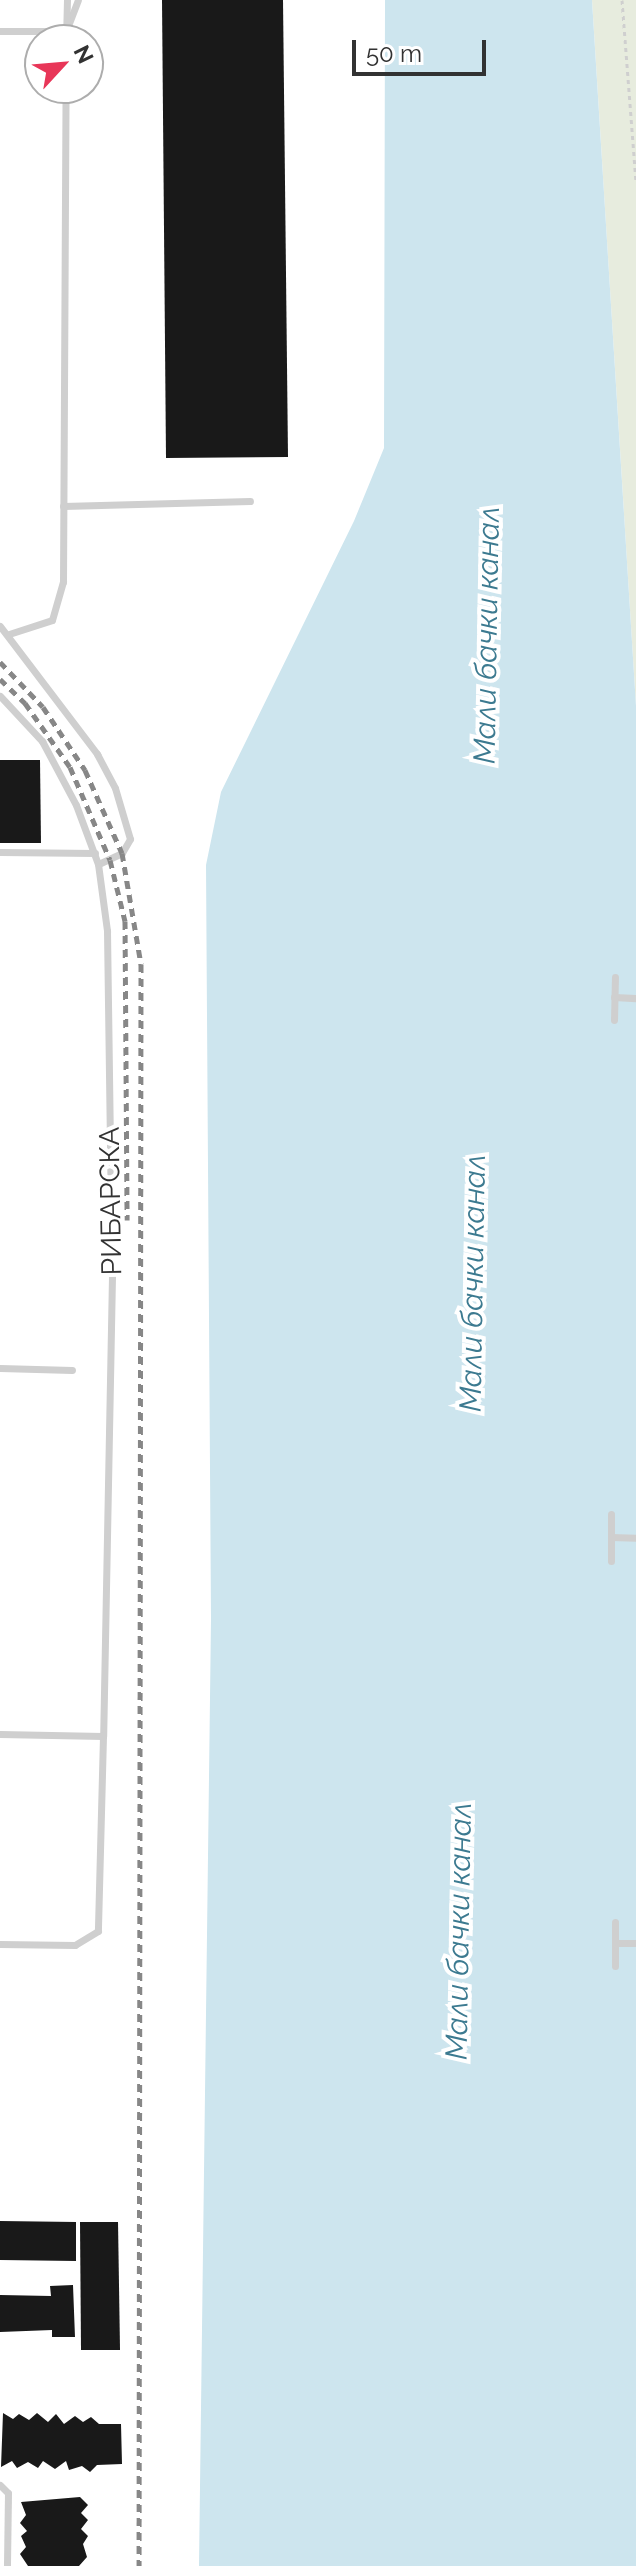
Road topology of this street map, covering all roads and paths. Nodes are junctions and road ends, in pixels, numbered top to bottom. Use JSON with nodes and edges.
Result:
{"nodes":[{"id":1,"x":67,"y":0,"type":"edge"},
{"id":2,"x":78,"y":0,"type":"edge"},
{"id":3,"x":622,"y":0,"type":"edge"},
{"id":4,"x":66,"y":24,"type":"edge"},
{"id":5,"x":70,"y":24,"type":"edge"},
{"id":6,"x":0,"y":31,"type":"edge"},
{"id":7,"x":24,"y":33,"type":"edge"},
{"id":8,"x":66,"y":104,"type":"edge"},
{"id":9,"x":636,"y":182,"type":"edge"},
{"id":10,"x":250,"y":501,"type":"dead end"},
{"id":11,"x":63,"y":506,"type":"junction"},
{"id":12,"x":0,"y":626,"type":"edge"},
{"id":13,"x":9,"y":634,"type":"junction"},
{"id":14,"x":0,"y":696,"type":"edge"},
{"id":15,"x":0,"y":852,"type":"edge"},
{"id":16,"x":95,"y":853,"type":"junction"},
{"id":17,"x":98,"y":864,"type":"junction"},
{"id":18,"x":615,"y":977,"type":"dead end"},
{"id":19,"x":614,"y":997,"type":"junction"},
{"id":20,"x":636,"y":998,"type":"edge"},
{"id":21,"x":614,"y":1020,"type":"dead end"},
{"id":22,"x":0,"y":1368,"type":"edge"},
{"id":23,"x":72,"y":1370,"type":"dead end"},
{"id":24,"x":611,"y":1514,"type":"dead end"},
{"id":25,"x":611,"y":1537,"type":"junction"},
{"id":26,"x":636,"y":1538,"type":"edge"},
{"id":27,"x":611,"y":1561,"type":"dead end"},
{"id":28,"x":0,"y":1734,"type":"edge"},
{"id":29,"x":103,"y":1736,"type":"junction"},
{"id":30,"x":615,"y":1922,"type":"dead end"},
{"id":31,"x":615,"y":1943,"type":"junction"},
{"id":32,"x":636,"y":1943,"type":"edge"},
{"id":33,"x":0,"y":1944,"type":"edge"},
{"id":34,"x":615,"y":1966,"type":"dead end"},
{"id":35,"x":0,"y":2485,"type":"edge"},
{"id":36,"x":7,"y":2566,"type":"edge"}],
"edges":[{"from":1,"to":4,"type":"lane"},
{"from":2,"to":5,"type":"lane"},
{"from":3,"to":9,"type":"path"},
{"from":6,"to":7,"type":"lane"},
{"from":8,"to":11,"type":"lane"},
{"from":10,"to":11,"type":"lane"},
{"from":11,"to":13,"type":"lane"},
{"from":12,"to":13,"type":"lane"},
{"from":13,"to":17,"type":"lane"},
{"from":14,"to":16,"type":"lane","name":"РИБАРСКА"},
{"from":15,"to":16,"type":"lane"},
{"from":16,"to":17,"type":"lane","name":"РИБАРСКА"},
{"from":17,"to":29,"type":"lane","name":"РИБАРСКА"},
{"from":18,"to":19,"type":"lane"},
{"from":19,"to":20,"type":"lane"},
{"from":19,"to":21,"type":"lane"},
{"from":22,"to":23,"type":"lane"},
{"from":24,"to":25,"type":"lane"},
{"from":25,"to":26,"type":"lane"},
{"from":25,"to":27,"type":"lane"},
{"from":28,"to":29,"type":"lane"},
{"from":29,"to":33,"type":"lane","name":"РИБАРСКА"},
{"from":30,"to":31,"type":"lane"},
{"from":31,"to":32,"type":"lane"},
{"from":31,"to":34,"type":"lane"},
{"from":35,"to":36,"type":"lane"}]}
